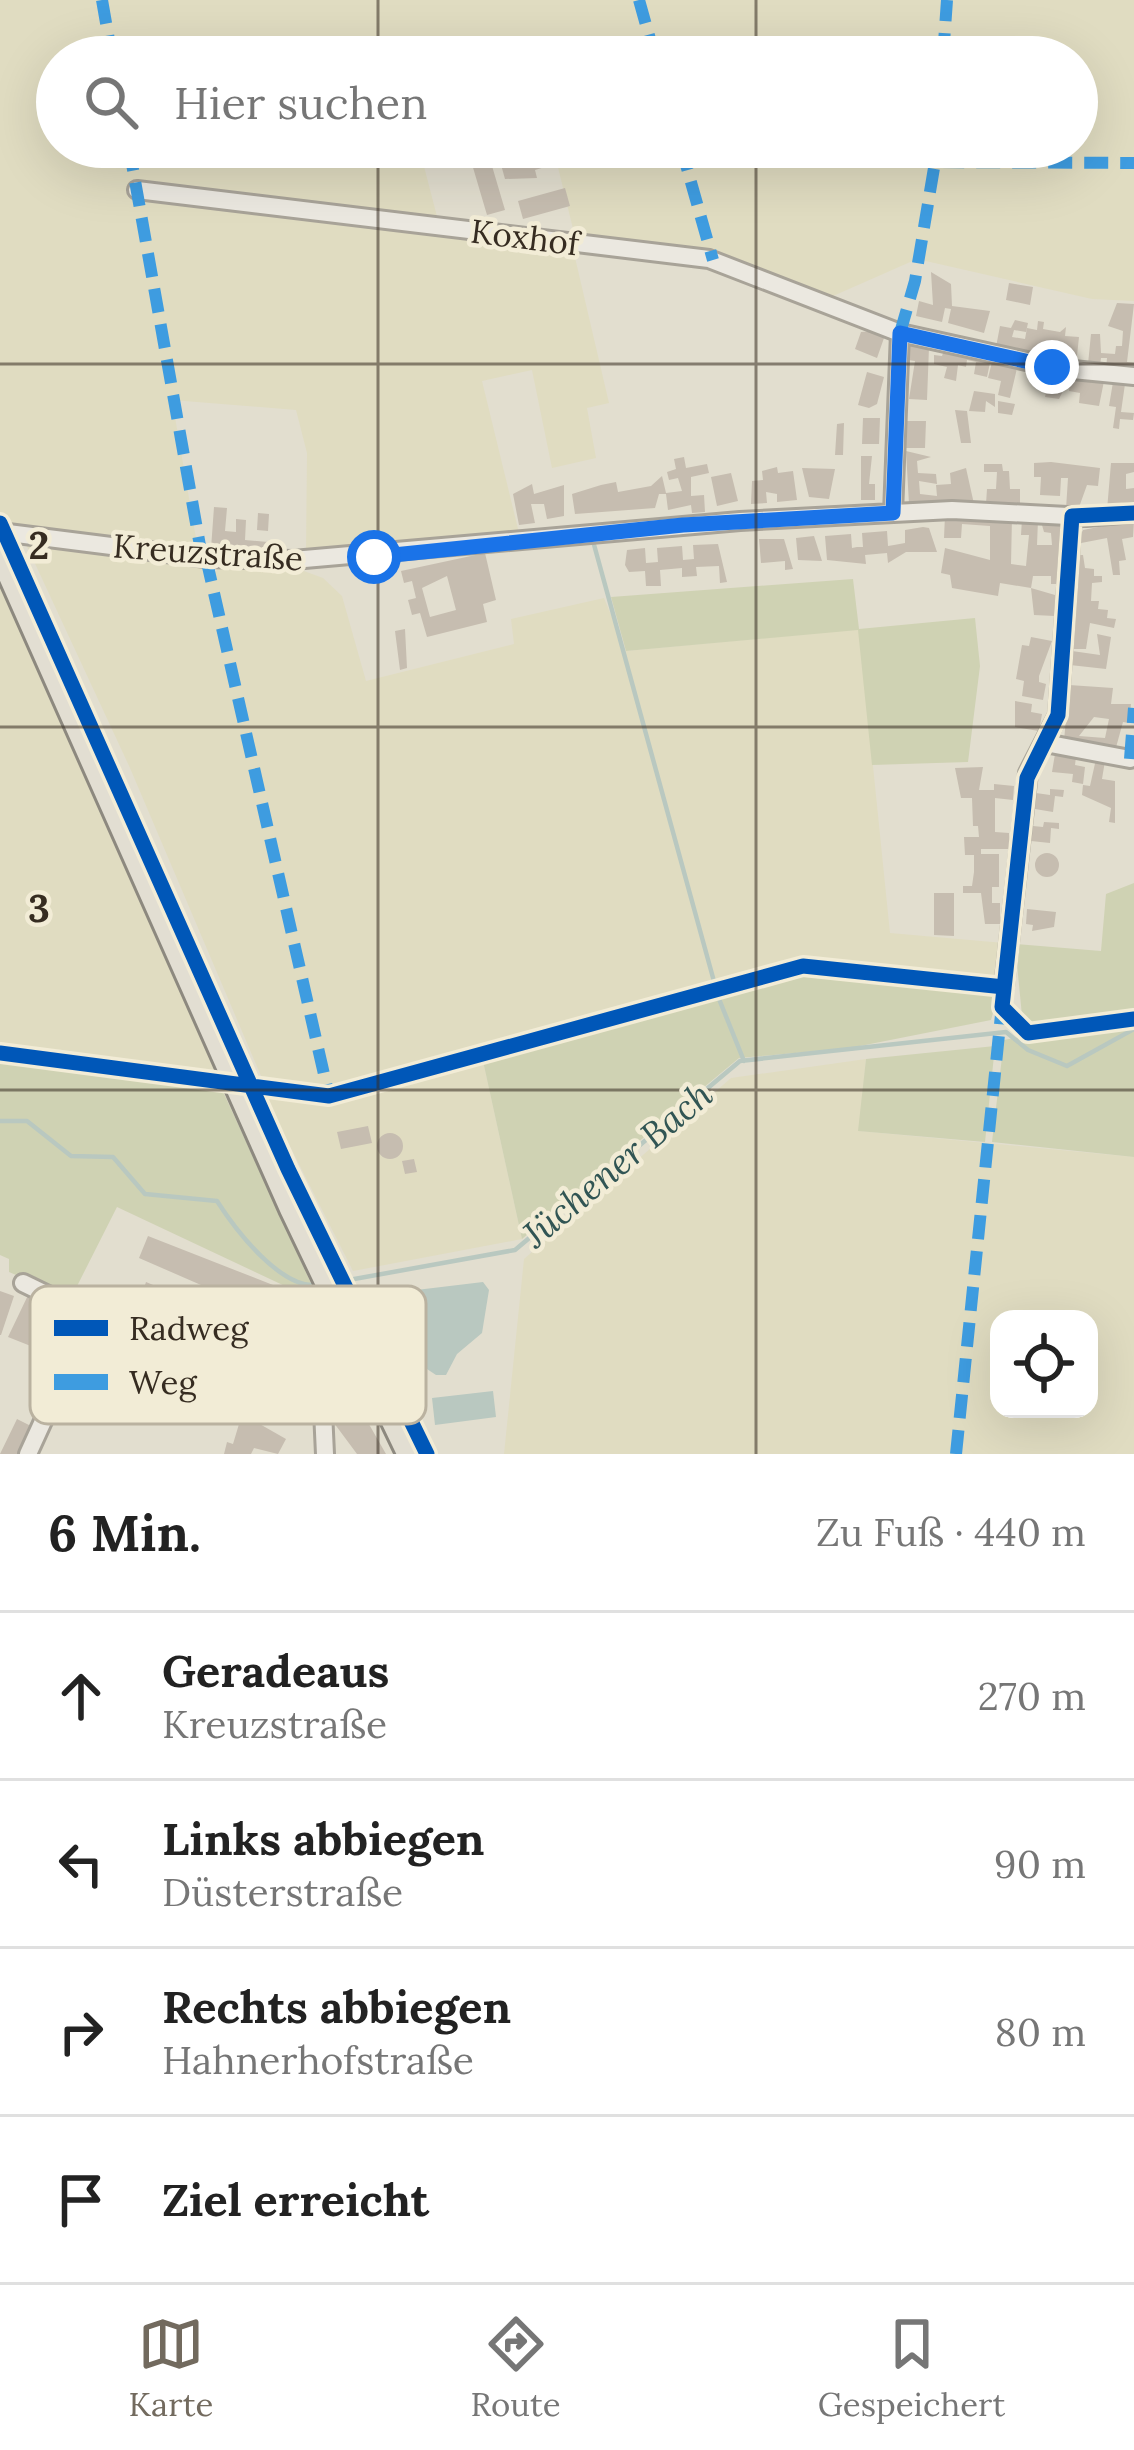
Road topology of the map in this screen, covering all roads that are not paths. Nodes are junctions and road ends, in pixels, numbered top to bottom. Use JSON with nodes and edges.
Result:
{"nodes":[{"id":1,"x":137,"y":190,"type":"dead end"},
{"id":2,"x":900,"y":333,"type":"junction"},
{"id":3,"x":1134,"y":376,"type":"edge"},
{"id":4,"x":893,"y":513,"type":"junction"},
{"id":5,"x":1134,"y":513,"type":"edge"},
{"id":6,"x":1072,"y":517,"type":"junction"},
{"id":7,"x":0,"y":532,"type":"edge"},
{"id":8,"x":0,"y":555,"type":"edge"},
{"id":9,"x":1045,"y":742,"type":"junction"},
{"id":10,"x":1130,"y":758,"type":"dead end"},
{"id":11,"x":1004,"y":987,"type":"dead end"},
{"id":12,"x":23,"y":1283,"type":"dead end"},
{"id":13,"x":30,"y":1286,"type":"edge"},
{"id":14,"x":327,"y":1286,"type":"edge"},
{"id":15,"x":42,"y":1424,"type":"edge"},
{"id":16,"x":322,"y":1424,"type":"edge"},
{"id":17,"x":393,"y":1424,"type":"edge"},
{"id":18,"x":28,"y":1454,"type":"edge"},
{"id":19,"x":325,"y":1454,"type":"edge"},
{"id":20,"x":408,"y":1454,"type":"edge"}],
"edges":[{"from":1,"to":2,"type":"street","name":"Koxhof"},
{"from":2,"to":3,"type":"street","name":"Koxhof"},
{"from":2,"to":4,"type":"street"},
{"from":4,"to":6,"type":"street","name":"Kreuzstraße"},
{"from":4,"to":7,"type":"street","name":"Kreuzstraße"},
{"from":5,"to":6,"type":"street","name":"Kreuzstraße"},
{"from":6,"to":9,"type":"street"},
{"from":8,"to":14,"type":"main road"},
{"from":9,"to":10,"type":"street"},
{"from":9,"to":11,"type":"street"},
{"from":12,"to":13,"type":"street"},
{"from":15,"to":18,"type":"street"},
{"from":16,"to":19,"type":"street"},
{"from":17,"to":20,"type":"main road"}]}
